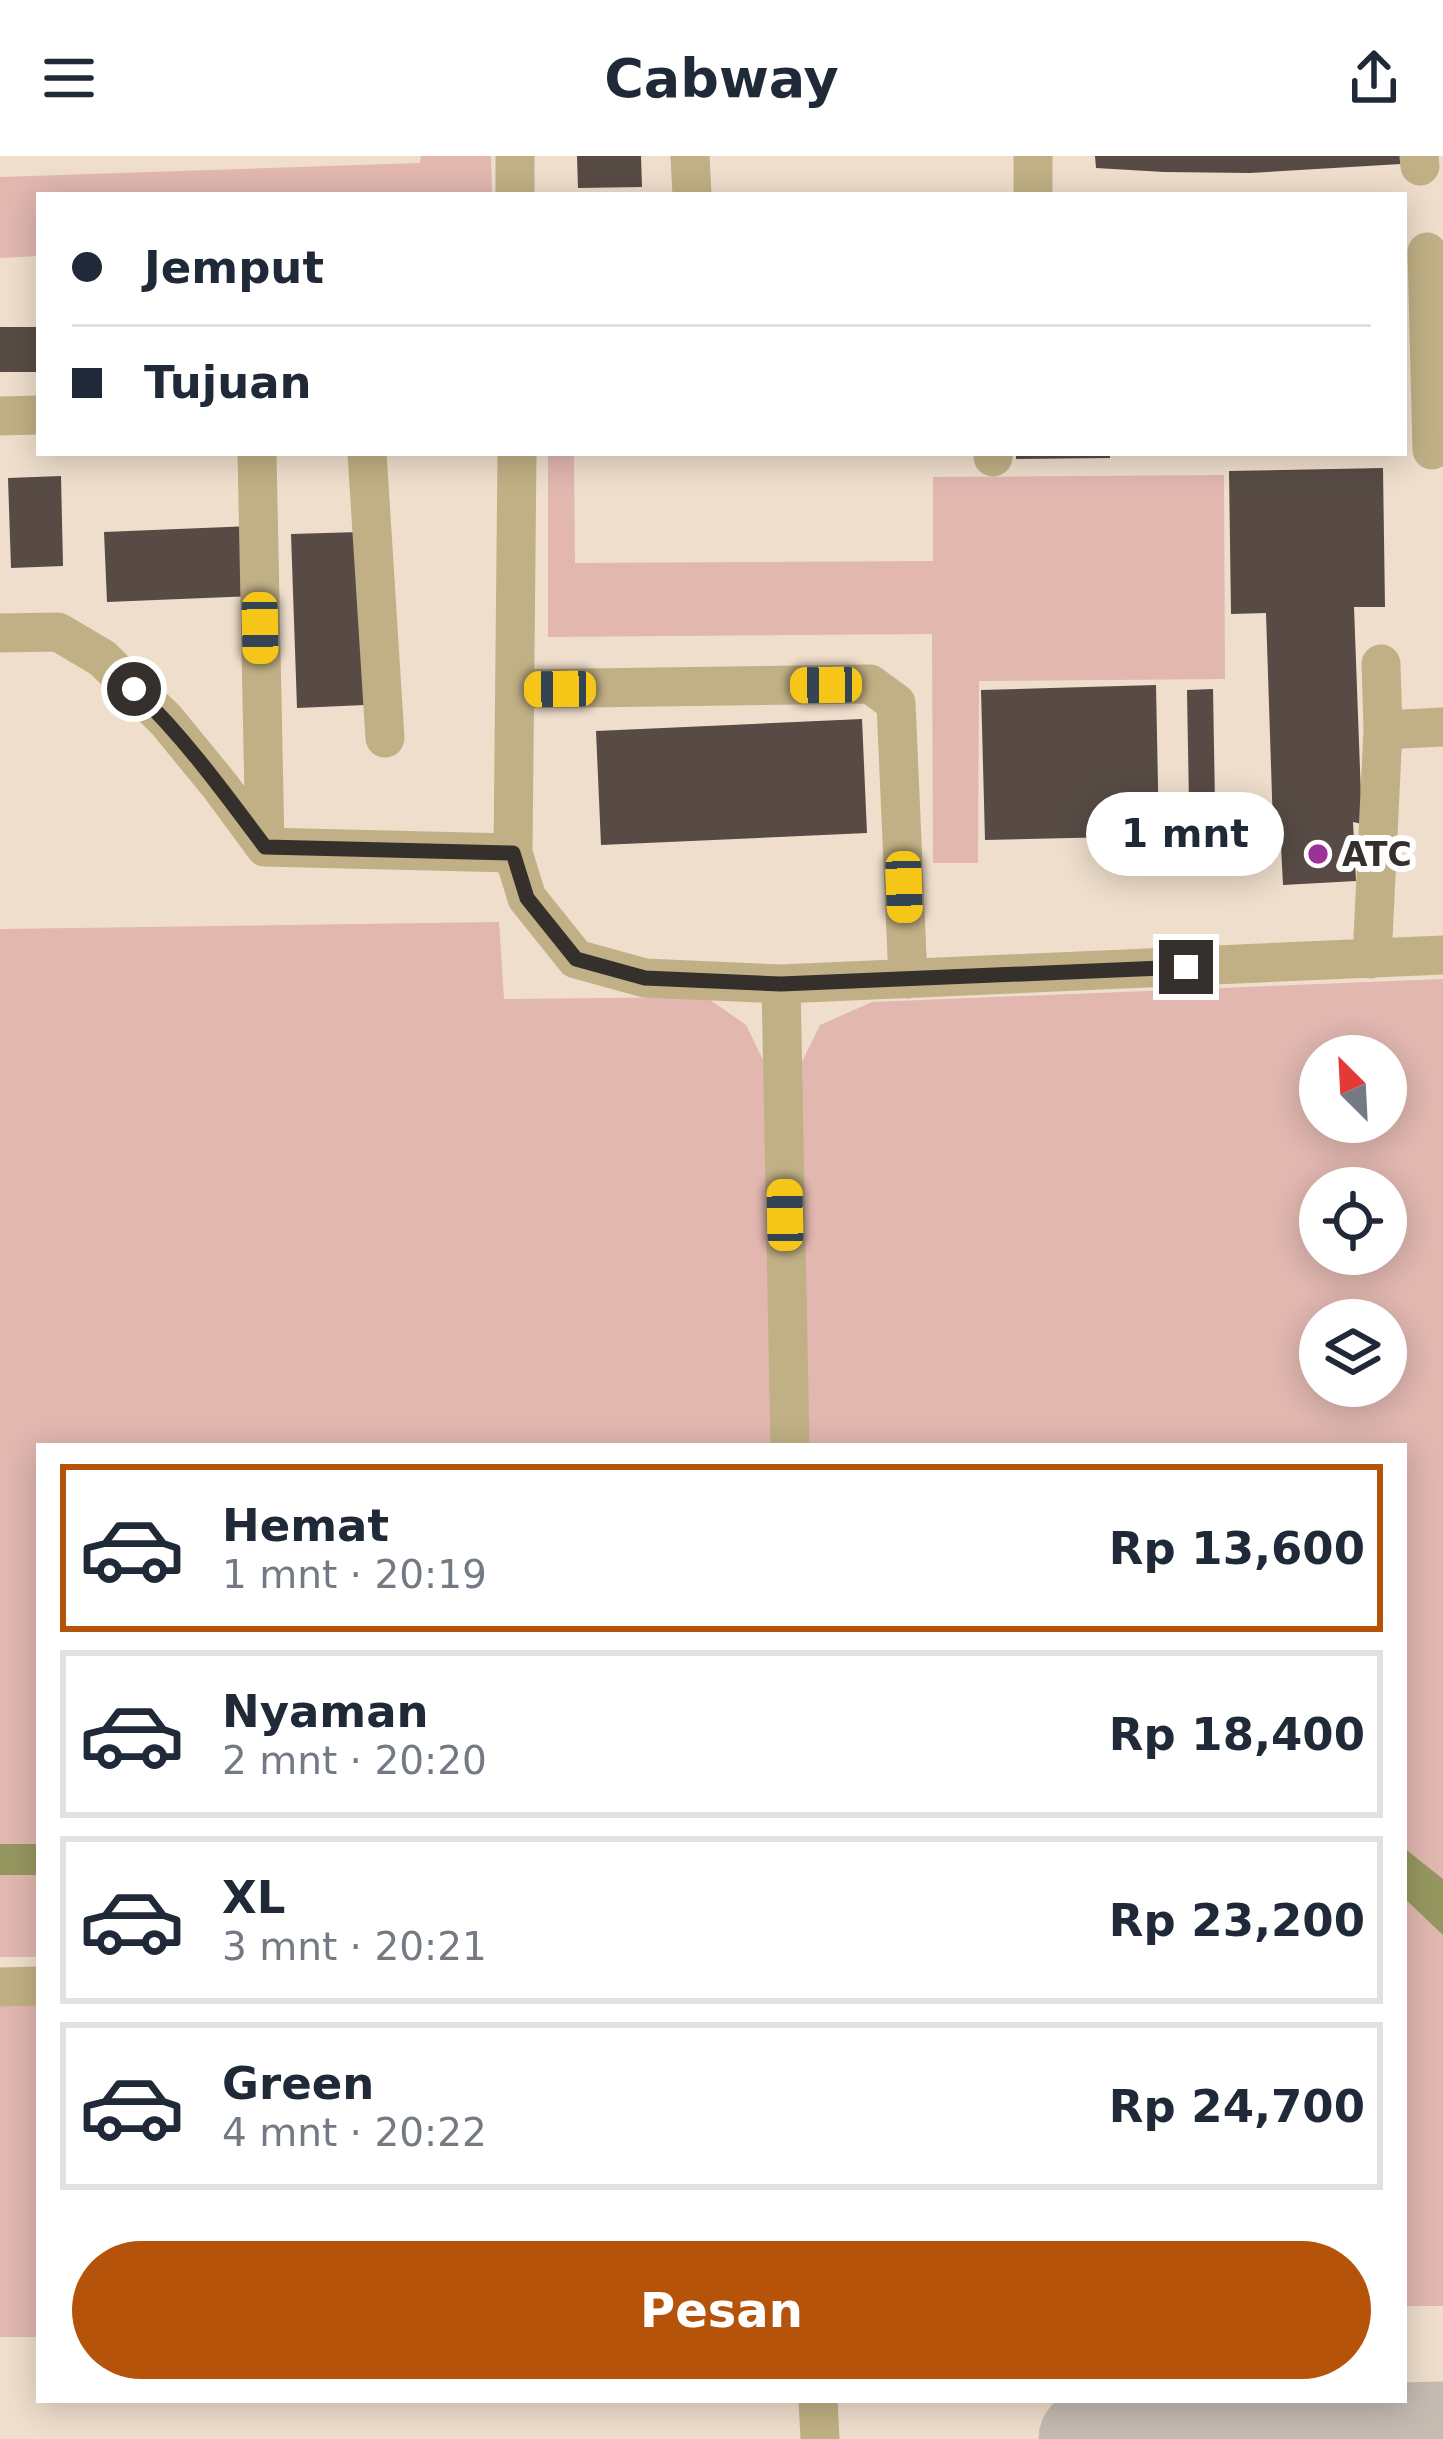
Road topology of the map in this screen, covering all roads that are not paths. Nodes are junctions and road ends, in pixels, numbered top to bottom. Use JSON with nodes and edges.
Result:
{"nodes":[{"id":1,"x":515,"y":156,"type":"edge"},
{"id":2,"x":690,"y":156,"type":"edge"},
{"id":3,"x":1033,"y":156,"type":"edge"},
{"id":4,"x":515,"y":192,"type":"edge"},
{"id":5,"x":692,"y":192,"type":"edge"},
{"id":6,"x":1033,"y":192,"type":"edge"},
{"id":7,"x":1424,"y":252,"type":"edge"},
{"id":8,"x":36,"y":415,"type":"edge"},
{"id":9,"x":0,"y":416,"type":"edge"},
{"id":10,"x":1432,"y":450,"type":"dead end"},
{"id":11,"x":257,"y":456,"type":"edge"},
{"id":12,"x":368,"y":456,"type":"edge"},
{"id":13,"x":517,"y":456,"type":"edge"},
{"id":14,"x":0,"y":633,"type":"edge"},
{"id":15,"x":1381,"y":664,"type":"dead end"},
{"id":16,"x":516,"y":689,"type":"junction"},
{"id":17,"x":1443,"y":727,"type":"edge"},
{"id":18,"x":1383,"y":730,"type":"junction"},
{"id":19,"x":385,"y":738,"type":"dead end"},
{"id":20,"x":265,"y":847,"type":"junction"},
{"id":21,"x":513,"y":853,"type":"junction"},
{"id":22,"x":1443,"y":955,"type":"edge"},
{"id":23,"x":1372,"y":959,"type":"junction"},
{"id":24,"x":908,"y":979,"type":"junction"},
{"id":25,"x":781,"y":984,"type":"junction"},
{"id":26,"x":790,"y":1443,"type":"edge"},
{"id":27,"x":36,"y":1986,"type":"edge"},
{"id":28,"x":0,"y":1987,"type":"edge"},
{"id":29,"x":818,"y":2403,"type":"edge"},
{"id":30,"x":820,"y":2439,"type":"edge"}],
"edges":[{"from":1,"to":4,"type":"lane"},
{"from":2,"to":5,"type":"lane"},
{"from":3,"to":6,"type":"lane"},
{"from":7,"to":10,"type":"lane"},
{"from":8,"to":9,"type":"lane"},
{"from":11,"to":20,"type":"lane"},
{"from":12,"to":19,"type":"lane"},
{"from":13,"to":16,"type":"lane"},
{"from":14,"to":20,"type":"lane"},
{"from":15,"to":18,"type":"lane"},
{"from":16,"to":21,"type":"lane"},
{"from":16,"to":24,"type":"lane"},
{"from":17,"to":18,"type":"lane"},
{"from":18,"to":23,"type":"lane"},
{"from":20,"to":21,"type":"lane"},
{"from":21,"to":25,"type":"lane"},
{"from":22,"to":23,"type":"lane"},
{"from":23,"to":24,"type":"lane"},
{"from":24,"to":25,"type":"lane"},
{"from":25,"to":26,"type":"lane"},
{"from":27,"to":28,"type":"lane"},
{"from":29,"to":30,"type":"lane"}]}
